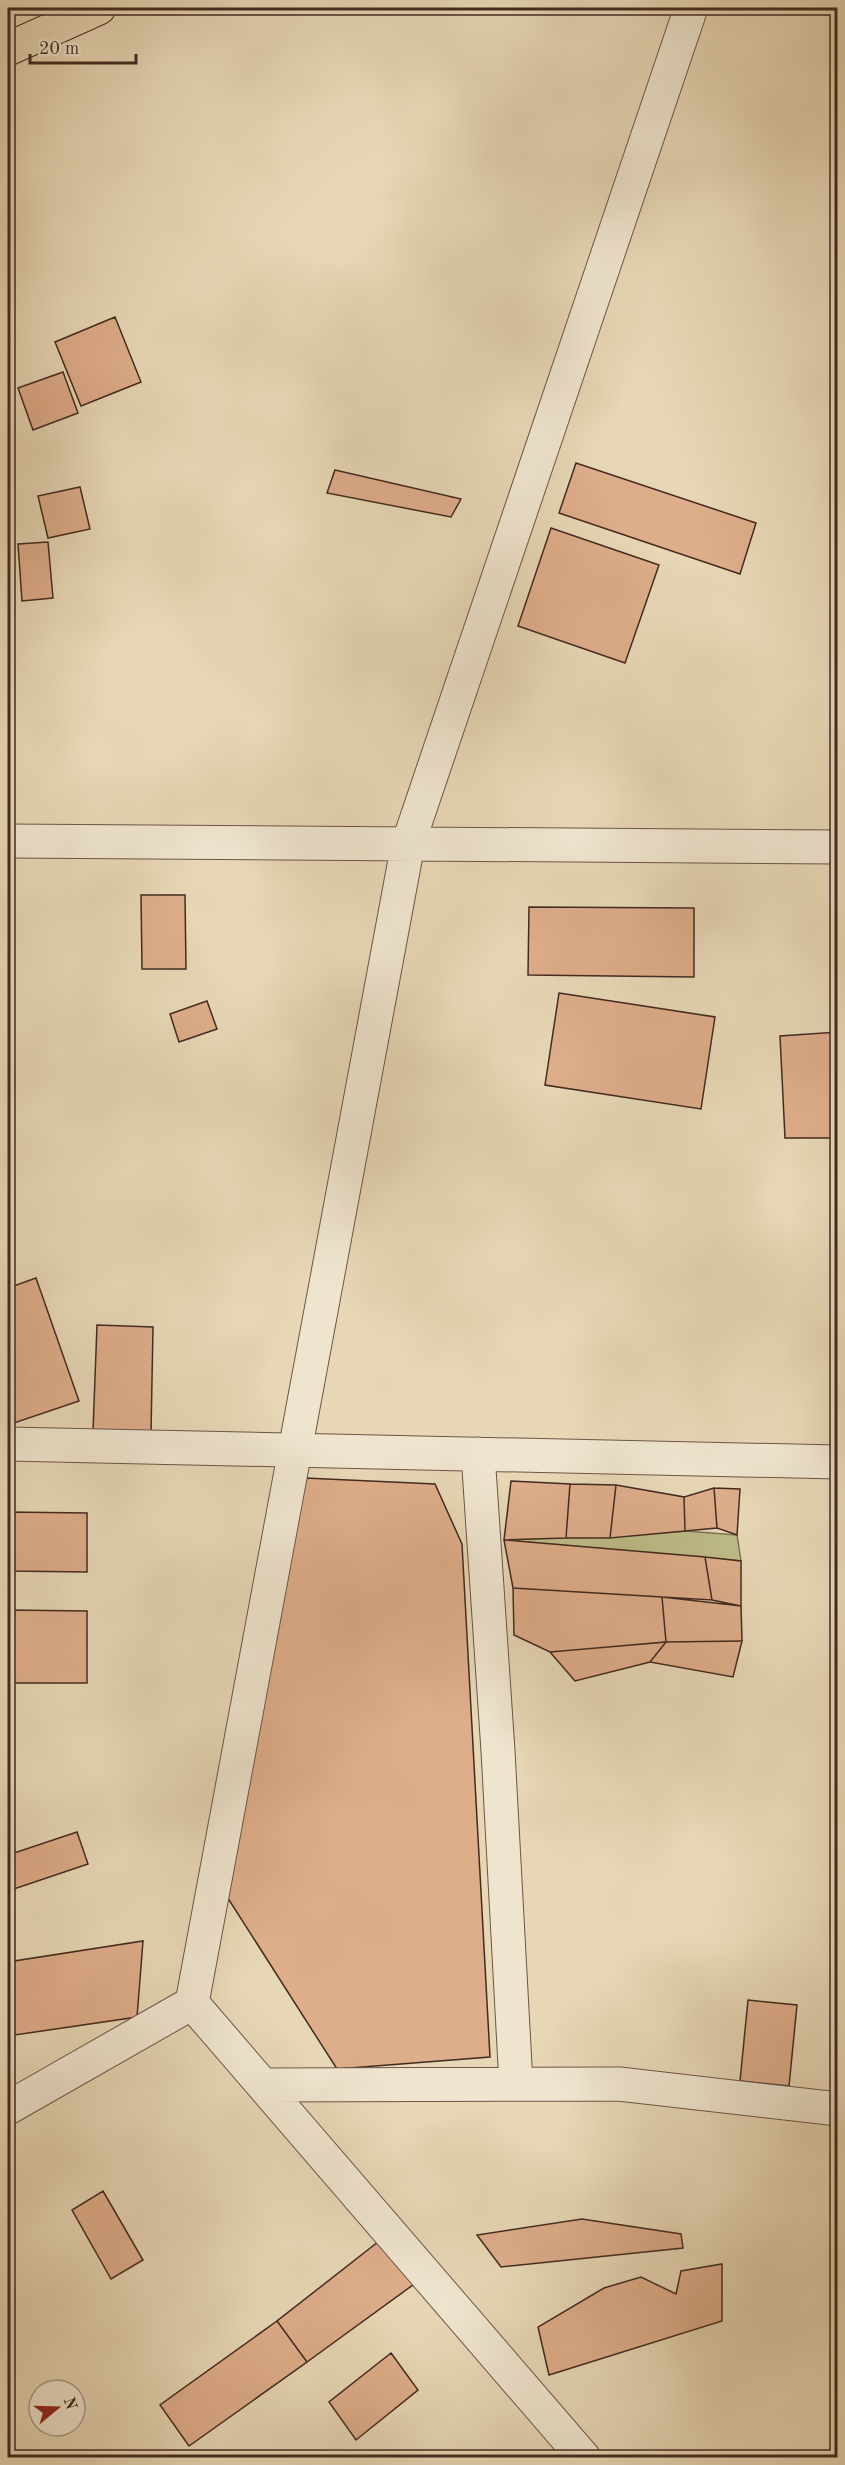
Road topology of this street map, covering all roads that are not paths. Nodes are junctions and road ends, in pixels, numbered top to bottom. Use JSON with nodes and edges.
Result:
{"nodes":[{"id":1,"x":691,"y":8,"type":"edge"},
{"id":2,"x":85,"y":10,"type":"edge"},
{"id":3,"x":8,"y":49,"type":"edge"},
{"id":4,"x":8,"y":841,"type":"edge"},
{"id":5,"x":408,"y":844,"type":"junction"},
{"id":6,"x":837,"y":847,"type":"edge"},
{"id":7,"x":8,"y":1444,"type":"edge"},
{"id":8,"x":295,"y":1450,"type":"junction"},
{"id":9,"x":478,"y":1454,"type":"junction"},
{"id":10,"x":837,"y":1462,"type":"edge"},
{"id":11,"x":192,"y":2003,"type":"junction"},
{"id":12,"x":516,"y":2084,"type":"junction"},
{"id":13,"x":263,"y":2085,"type":"junction"},
{"id":14,"x":8,"y":2108,"type":"edge"},
{"id":15,"x":837,"y":2109,"type":"edge"},
{"id":16,"x":584,"y":2457,"type":"edge"}],
"edges":[{"from":1,"to":5,"type":"street"},
{"from":2,"to":3,"type":"main road"},
{"from":4,"to":5,"type":"street"},
{"from":5,"to":6,"type":"street"},
{"from":5,"to":8,"type":"street"},
{"from":7,"to":8,"type":"street"},
{"from":8,"to":9,"type":"street"},
{"from":8,"to":11,"type":"street"},
{"from":9,"to":10,"type":"street"},
{"from":9,"to":12,"type":"street"},
{"from":11,"to":13,"type":"street"},
{"from":11,"to":14,"type":"street"},
{"from":12,"to":13,"type":"street"},
{"from":12,"to":15,"type":"street"},
{"from":13,"to":16,"type":"street"}]}
